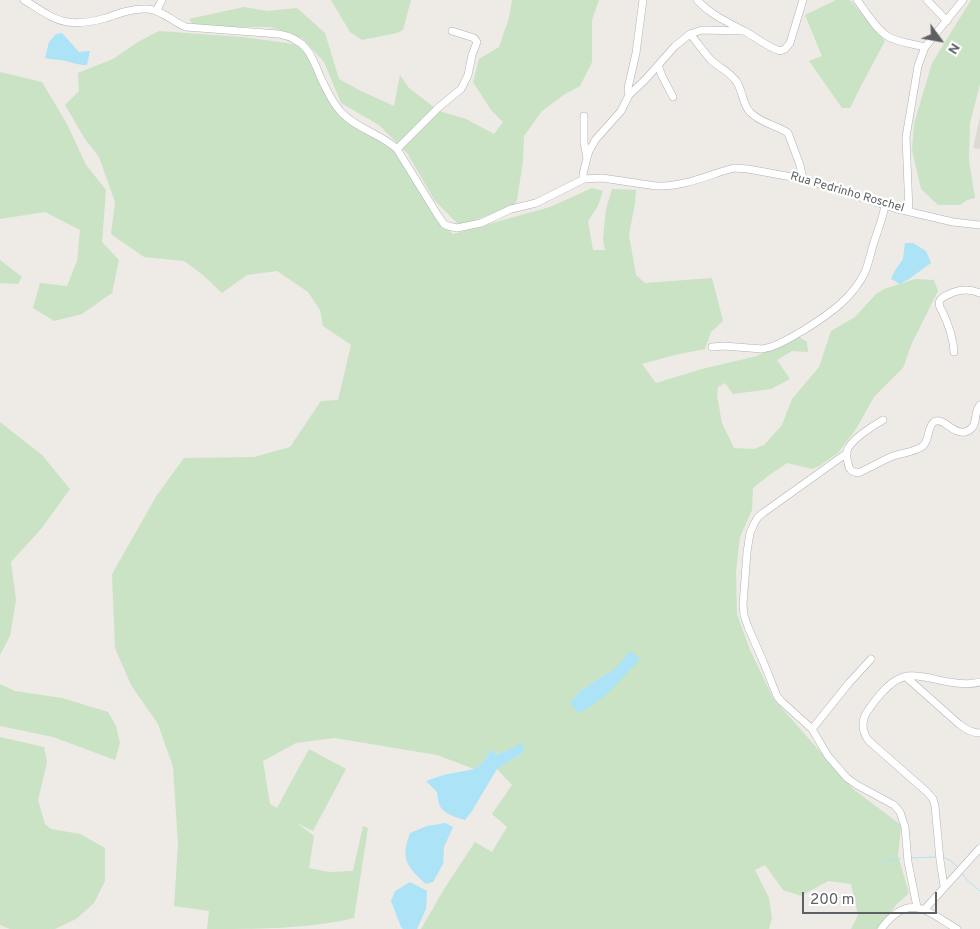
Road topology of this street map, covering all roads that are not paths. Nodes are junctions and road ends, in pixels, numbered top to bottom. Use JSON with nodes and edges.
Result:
{"nodes":[{"id":1,"x":24,"y":0,"type":"edge"},
{"id":2,"x":162,"y":0,"type":"edge"},
{"id":3,"x":643,"y":0,"type":"edge"},
{"id":4,"x":697,"y":0,"type":"edge"},
{"id":5,"x":803,"y":0,"type":"edge"},
{"id":6,"x":857,"y":0,"type":"edge"},
{"id":7,"x":963,"y":0,"type":"edge"},
{"id":8,"x":931,"y":1,"type":"edge"},
{"id":9,"x":156,"y":10,"type":"junction"},
{"id":10,"x":947,"y":21,"type":"junction"},
{"id":11,"x":452,"y":31,"type":"dead end"},
{"id":12,"x":744,"y":31,"type":"junction"},
{"id":13,"x":690,"y":34,"type":"junction"},
{"id":14,"x":925,"y":47,"type":"junction"},
{"id":15,"x":658,"y":65,"type":"junction"},
{"id":16,"x":629,"y":95,"type":"junction"},
{"id":17,"x":673,"y":96,"type":"dead end"},
{"id":18,"x":584,"y":116,"type":"dead end"},
{"id":19,"x":398,"y":149,"type":"junction"},
{"id":20,"x":587,"y":158,"type":"junction"},
{"id":21,"x":584,"y":179,"type":"junction"},
{"id":22,"x":804,"y":179,"type":"junction"},
{"id":23,"x":885,"y":205,"type":"junction"},
{"id":24,"x":909,"y":211,"type":"junction"},
{"id":25,"x":980,"y":225,"type":"edge"},
{"id":26,"x":980,"y":293,"type":"edge"},
{"id":27,"x":712,"y":347,"type":"dead end"},
{"id":28,"x":954,"y":352,"type":"dead end"},
{"id":29,"x":980,"y":405,"type":"edge"},
{"id":30,"x":884,"y":420,"type":"dead end"},
{"id":31,"x":847,"y":453,"type":"junction"},
{"id":32,"x":870,"y":659,"type":"dead end"},
{"id":33,"x":906,"y":676,"type":"junction"},
{"id":34,"x":980,"y":682,"type":"edge"},
{"id":35,"x":812,"y":729,"type":"junction"},
{"id":36,"x":980,"y":733,"type":"edge"},
{"id":37,"x":980,"y":848,"type":"edge"},
{"id":38,"x":944,"y":886,"type":"junction"},
{"id":39,"x":920,"y":908,"type":"junction"},
{"id":40,"x":881,"y":929,"type":"edge"},
{"id":41,"x":957,"y":929,"type":"edge"}],
"edges":[{"from":1,"to":9,"type":"street"},
{"from":2,"to":9,"type":"street"},
{"from":3,"to":16,"type":"street"},
{"from":4,"to":12,"type":"street"},
{"from":5,"to":12,"type":"street"},
{"from":6,"to":14,"type":"street"},
{"from":7,"to":10,"type":"street"},
{"from":8,"to":10,"type":"street"},
{"from":9,"to":19,"type":"street","name":"Rua Pedrinho Roschel"},
{"from":10,"to":14,"type":"street"},
{"from":11,"to":19,"type":"street"},
{"from":12,"to":13,"type":"street"},
{"from":13,"to":15,"type":"street"},
{"from":13,"to":22,"type":"street"},
{"from":14,"to":24,"type":"street"},
{"from":15,"to":16,"type":"street"},
{"from":15,"to":17,"type":"street"},
{"from":16,"to":20,"type":"street"},
{"from":18,"to":20,"type":"street"},
{"from":19,"to":21,"type":"street","name":"Rua Pedrinho Roschel"},
{"from":20,"to":21,"type":"street"},
{"from":21,"to":22,"type":"street","name":"Rua Pedrinho Roschel"},
{"from":22,"to":23,"type":"street","name":"Rua Pedrinho Roschel"},
{"from":23,"to":24,"type":"street","name":"Rua Pedrinho Roschel"},
{"from":23,"to":27,"type":"street"},
{"from":24,"to":25,"type":"street","name":"Rua Pedrinho Roschel"},
{"from":26,"to":28,"type":"street"},
{"from":29,"to":31,"type":"street"},
{"from":30,"to":31,"type":"street"},
{"from":31,"to":35,"type":"street"},
{"from":32,"to":35,"type":"street"},
{"from":33,"to":34,"type":"street"},
{"from":33,"to":36,"type":"street"},
{"from":33,"to":38,"type":"street"},
{"from":35,"to":39,"type":"street"},
{"from":37,"to":38,"type":"street"},
{"from":38,"to":39,"type":"street"},
{"from":39,"to":40,"type":"street"},
{"from":39,"to":41,"type":"street"}]}
